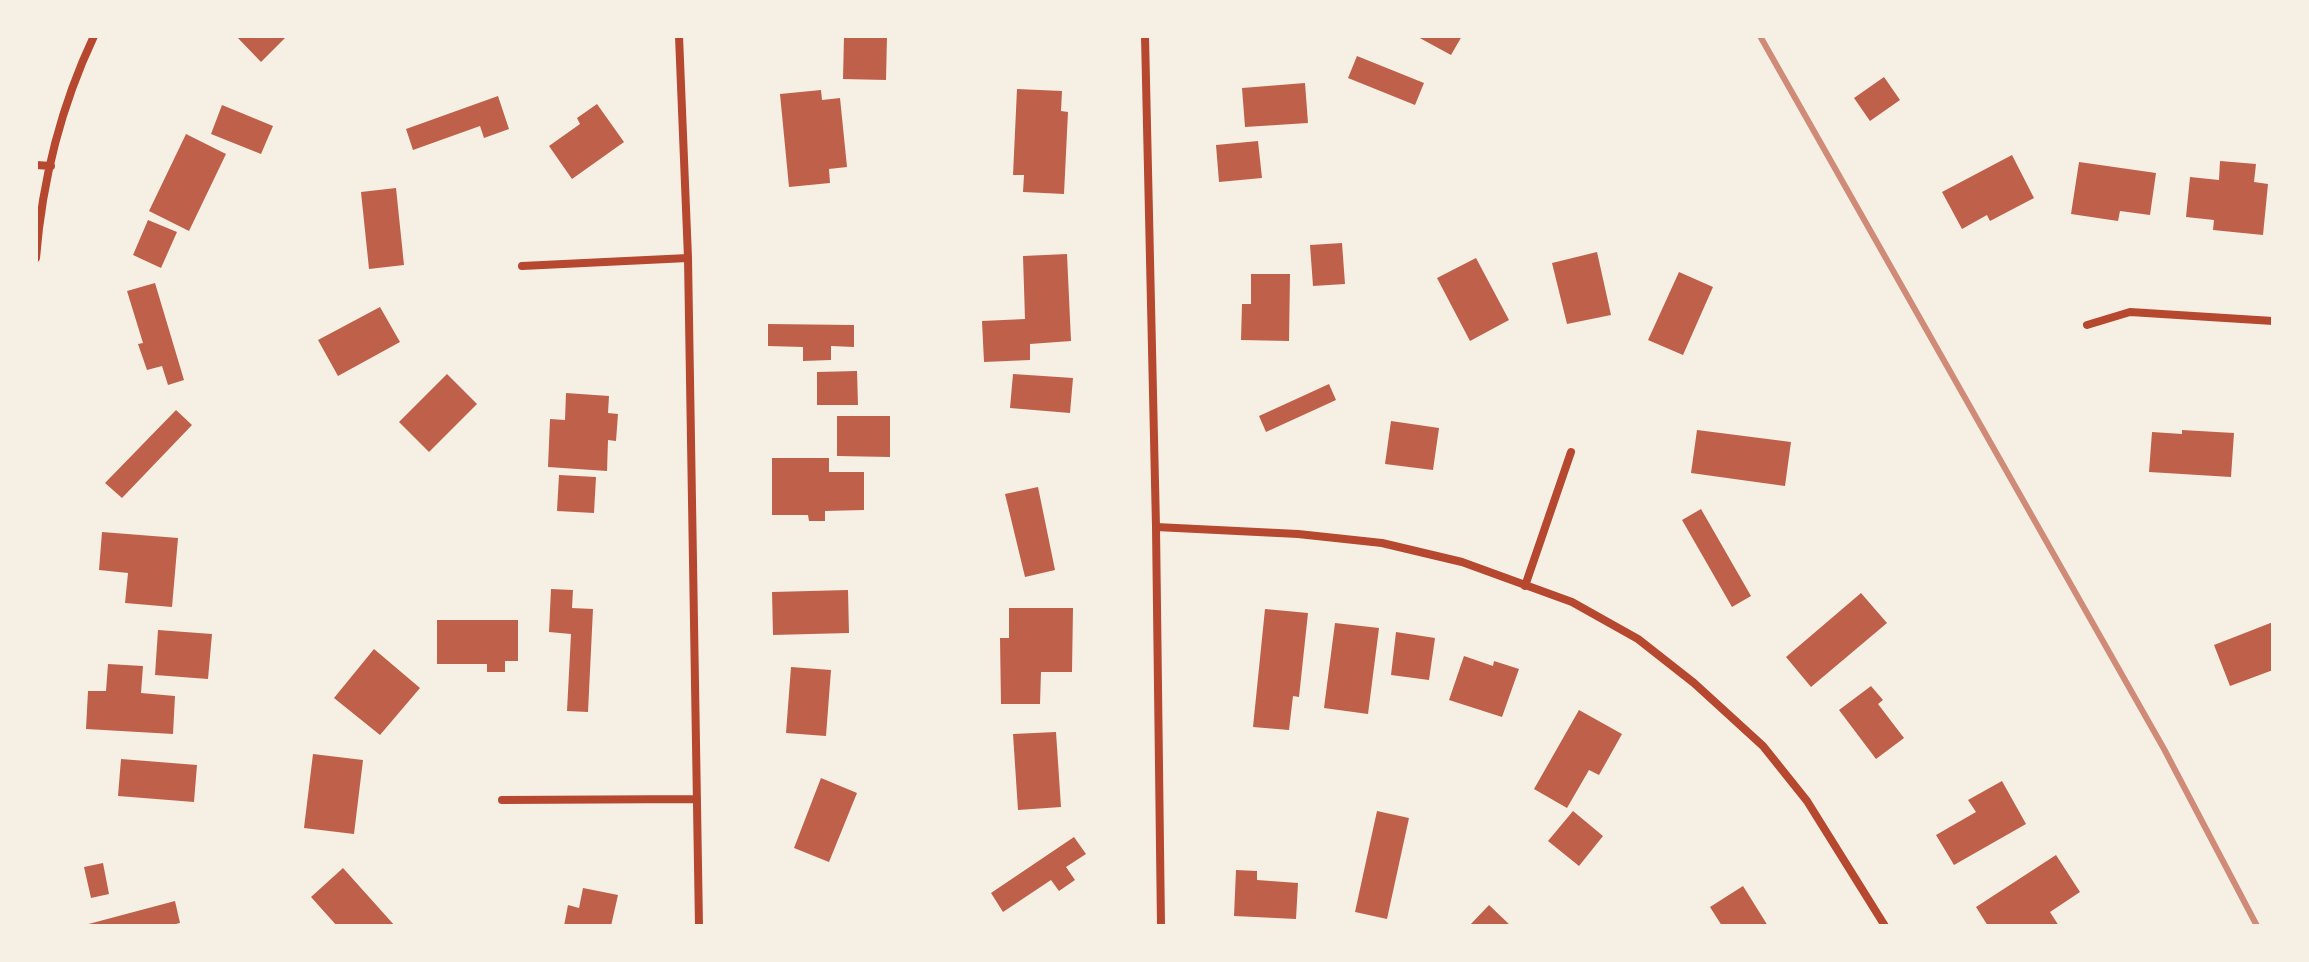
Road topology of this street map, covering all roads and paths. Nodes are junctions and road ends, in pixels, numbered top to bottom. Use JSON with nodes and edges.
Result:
{"nodes":[{"id":1,"x":94,"y":36,"type":"edge"},
{"id":2,"x":679,"y":36,"type":"edge"},
{"id":3,"x":1145,"y":36,"type":"edge"},
{"id":4,"x":36,"y":165,"type":"edge"},
{"id":5,"x":51,"y":166,"type":"junction"},
{"id":6,"x":36,"y":258,"type":"edge"},
{"id":7,"x":688,"y":258,"type":"junction"},
{"id":8,"x":522,"y":266,"type":"dead end"},
{"id":9,"x":2273,"y":321,"type":"edge"},
{"id":10,"x":2087,"y":325,"type":"dead end"},
{"id":11,"x":1571,"y":452,"type":"dead end"},
{"id":12,"x":1156,"y":527,"type":"junction"},
{"id":13,"x":1525,"y":586,"type":"junction"},
{"id":14,"x":697,"y":799,"type":"junction"},
{"id":15,"x":502,"y":800,"type":"dead end"},
{"id":16,"x":699,"y":926,"type":"edge"},
{"id":17,"x":1161,"y":926,"type":"edge"},
{"id":18,"x":1885,"y":926,"type":"edge"}],
"edges":[{"from":1,"to":5,"type":"street"},
{"from":2,"to":7,"type":"street"},
{"from":3,"to":12,"type":"street"},
{"from":4,"to":5,"type":"street"},
{"from":5,"to":6,"type":"street"},
{"from":7,"to":8,"type":"street"},
{"from":7,"to":14,"type":"street"},
{"from":9,"to":10,"type":"street"},
{"from":11,"to":13,"type":"street"},
{"from":12,"to":13,"type":"street"},
{"from":12,"to":17,"type":"street"},
{"from":13,"to":18,"type":"street"},
{"from":14,"to":15,"type":"street"},
{"from":14,"to":16,"type":"street"}]}
